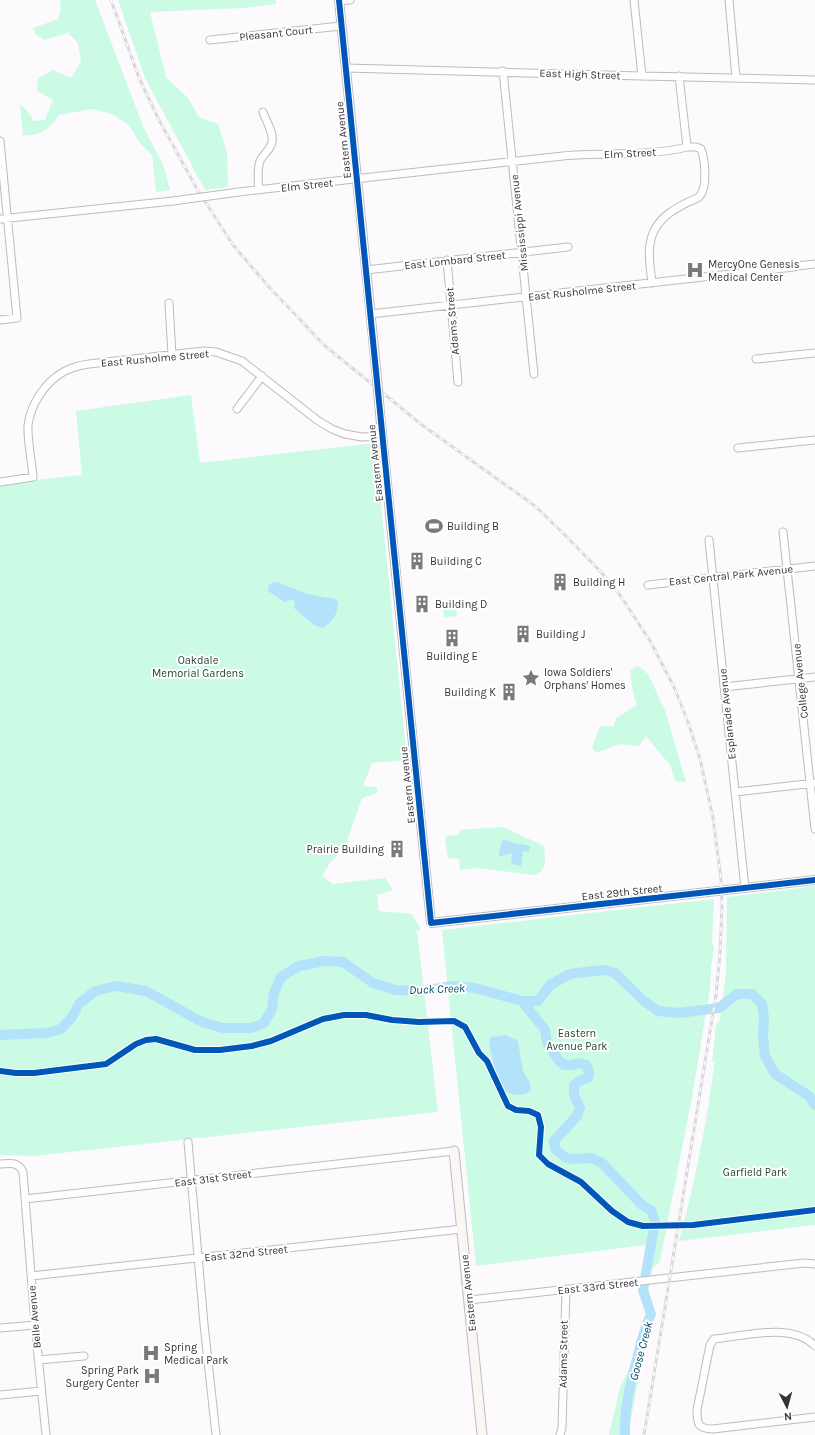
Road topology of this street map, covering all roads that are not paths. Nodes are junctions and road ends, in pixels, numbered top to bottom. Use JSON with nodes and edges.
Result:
{"nodes":[{"id":1,"x":350,"y":0,"type":"edge"},
{"id":2,"x":634,"y":0,"type":"edge"},
{"id":3,"x":729,"y":0,"type":"edge"},
{"id":4,"x":339,"y":1,"type":"edge"},
{"id":5,"x":342,"y":26,"type":"junction"},
{"id":6,"x":210,"y":40,"type":"dead end"},
{"id":7,"x":346,"y":68,"type":"junction"},
{"id":8,"x":503,"y":71,"type":"junction"},
{"id":9,"x":642,"y":76,"type":"junction"},
{"id":10,"x":679,"y":76,"type":"junction"},
{"id":11,"x":736,"y":78,"type":"junction"},
{"id":12,"x":815,"y":80,"type":"edge"},
{"id":13,"x":263,"y":112,"type":"dead end"},
{"id":14,"x":0,"y":141,"type":"edge"},
{"id":15,"x":686,"y":147,"type":"junction"},
{"id":16,"x":512,"y":161,"type":"junction"},
{"id":17,"x":357,"y":179,"type":"junction"},
{"id":18,"x":259,"y":190,"type":"junction"},
{"id":19,"x":8,"y":218,"type":"junction"},
{"id":20,"x":0,"y":219,"type":"edge"},
{"id":21,"x":568,"y":247,"type":"dead end"},
{"id":22,"x":522,"y":252,"type":"junction"},
{"id":23,"x":447,"y":260,"type":"junction"},
{"id":24,"x":815,"y":264,"type":"edge"},
{"id":25,"x":366,"y":270,"type":"junction"},
{"id":26,"x":652,"y":283,"type":"junction"},
{"id":27,"x":526,"y":297,"type":"junction"},
{"id":28,"x":169,"y":303,"type":"dead end"},
{"id":29,"x":451,"y":305,"type":"junction"},
{"id":30,"x":370,"y":314,"type":"junction"},
{"id":31,"x":0,"y":320,"type":"edge"},
{"id":32,"x":815,"y":353,"type":"edge"},
{"id":33,"x":172,"y":355,"type":"junction"},
{"id":34,"x":756,"y":359,"type":"dead end"},
{"id":35,"x":534,"y":374,"type":"dead end"},
{"id":36,"x":262,"y":376,"type":"junction"},
{"id":37,"x":458,"y":382,"type":"dead end"},
{"id":38,"x":237,"y":409,"type":"dead end"},
{"id":39,"x":382,"y":436,"type":"junction"},
{"id":40,"x":815,"y":440,"type":"edge"},
{"id":41,"x":738,"y":448,"type":"dead end"},
{"id":42,"x":0,"y":482,"type":"edge"},
{"id":43,"x":783,"y":532,"type":"dead end"},
{"id":44,"x":709,"y":540,"type":"dead end"},
{"id":45,"x":815,"y":566,"type":"edge"},
{"id":46,"x":788,"y":569,"type":"junction"},
{"id":47,"x":713,"y":577,"type":"junction"},
{"id":48,"x":648,"y":585,"type":"dead end"},
{"id":49,"x":815,"y":677,"type":"edge"},
{"id":50,"x":800,"y":678,"type":"junction"},
{"id":51,"x":724,"y":687,"type":"junction"},
{"id":52,"x":813,"y":784,"type":"edge"},
{"id":53,"x":735,"y":792,"type":"junction"},
{"id":54,"x":815,"y":829,"type":"edge"},
{"id":55,"x":815,"y":880,"type":"edge"},
{"id":56,"x":745,"y":888,"type":"junction"},
{"id":57,"x":431,"y":924,"type":"joint"},
{"id":58,"x":188,"y":1142,"type":"dead end"},
{"id":59,"x":454,"y":1151,"type":"joint"},
{"id":60,"x":0,"y":1164,"type":"edge"},
{"id":61,"x":191,"y":1181,"type":"junction"},
{"id":62,"x":25,"y":1199,"type":"junction"},
{"id":63,"x":462,"y":1229,"type":"junction"},
{"id":64,"x":198,"y":1259,"type":"junction"},
{"id":65,"x":815,"y":1264,"type":"edge"},
{"id":66,"x":31,"y":1276,"type":"junction"},
{"id":67,"x":566,"y":1290,"type":"junction"},
{"id":68,"x":469,"y":1300,"type":"junction"},
{"id":69,"x":34,"y":1325,"type":"junction"},
{"id":70,"x":0,"y":1328,"type":"edge"},
{"id":71,"x":815,"y":1346,"type":"edge"},
{"id":72,"x":84,"y":1356,"type":"dead end"},
{"id":73,"x":38,"y":1360,"type":"junction"},
{"id":74,"x":41,"y":1391,"type":"junction"},
{"id":75,"x":0,"y":1395,"type":"edge"},
{"id":76,"x":815,"y":1417,"type":"edge"},
{"id":77,"x":46,"y":1435,"type":"edge"},
{"id":78,"x":216,"y":1435,"type":"edge"},
{"id":79,"x":482,"y":1435,"type":"edge"},
{"id":80,"x":560,"y":1435,"type":"edge"}],
"edges":[{"from":1,"to":4,"type":"street"},
{"from":2,"to":9,"type":"street"},
{"from":3,"to":11,"type":"street"},
{"from":4,"to":5,"type":"street","name":"Eastern Avenue"},
{"from":5,"to":6,"type":"street","name":"Pleasant Court"},
{"from":5,"to":7,"type":"street","name":"Eastern Avenue"},
{"from":7,"to":8,"type":"street","name":"East High Street"},
{"from":7,"to":17,"type":"street","name":"Eastern Avenue"},
{"from":8,"to":9,"type":"street","name":"East High Street"},
{"from":8,"to":16,"type":"street","name":"Mississippi Avenue"},
{"from":9,"to":10,"type":"street","name":"East High Street"},
{"from":10,"to":11,"type":"street","name":"East High Street"},
{"from":10,"to":15,"type":"street"},
{"from":11,"to":12,"type":"street","name":"East High Street"},
{"from":13,"to":18,"type":"street"},
{"from":14,"to":19,"type":"street"},
{"from":15,"to":16,"type":"street","name":"Elm Street"},
{"from":15,"to":26,"type":"street"},
{"from":16,"to":17,"type":"street","name":"Elm Street"},
{"from":16,"to":22,"type":"street","name":"Mississippi Avenue"},
{"from":17,"to":18,"type":"street","name":"Elm Street"},
{"from":17,"to":25,"type":"street","name":"Eastern Avenue"},
{"from":18,"to":19,"type":"street","name":"Elm Street","bridge":true},
{"from":19,"to":20,"type":"street","name":"Elm Street"},
{"from":19,"to":31,"type":"street"},
{"from":21,"to":22,"type":"street","name":"East Lombard Street"},
{"from":22,"to":23,"type":"street","name":"East Lombard Street"},
{"from":22,"to":27,"type":"street","name":"Mississippi Avenue"},
{"from":23,"to":25,"type":"street","name":"East Lombard Street"},
{"from":23,"to":29,"type":"street","name":"Adams Street"},
{"from":24,"to":26,"type":"street","name":"East Rusholme Street"},
{"from":25,"to":30,"type":"street","name":"Eastern Avenue"},
{"from":26,"to":27,"type":"street","name":"East Rusholme Street"},
{"from":27,"to":29,"type":"street","name":"East Rusholme Street"},
{"from":27,"to":35,"type":"street","name":"Mississippi Avenue"},
{"from":28,"to":33,"type":"street"},
{"from":29,"to":30,"type":"street","name":"East Rusholme Street"},
{"from":29,"to":37,"type":"street","name":"Adams Street"},
{"from":30,"to":39,"type":"street","name":"Eastern Avenue","bridge":true},
{"from":32,"to":34,"type":"street"},
{"from":33,"to":36,"type":"street","name":"East Rusholme Street"},
{"from":33,"to":42,"type":"street","name":"East Rusholme Street"},
{"from":36,"to":38,"type":"street"},
{"from":36,"to":39,"type":"street","name":"East Rusholme Street"},
{"from":39,"to":57,"type":"street","name":"Eastern Avenue"},
{"from":40,"to":41,"type":"street"},
{"from":43,"to":46,"type":"street","name":"College Avenue"},
{"from":44,"to":47,"type":"street","name":"Esplanade Avenue"},
{"from":45,"to":46,"type":"street","name":"East Central Park Avenue"},
{"from":46,"to":47,"type":"street","name":"East Central Park Avenue"},
{"from":46,"to":50,"type":"street","name":"College Avenue"},
{"from":47,"to":48,"type":"street","name":"East Central Park Avenue"},
{"from":47,"to":51,"type":"street","name":"Esplanade Avenue"},
{"from":49,"to":50,"type":"street"},
{"from":50,"to":51,"type":"street"},
{"from":50,"to":52,"type":"street","name":"College Avenue"},
{"from":51,"to":53,"type":"street","name":"Esplanade Avenue"},
{"from":52,"to":53,"type":"street"},
{"from":52,"to":54,"type":"street","name":"College Avenue"},
{"from":53,"to":56,"type":"street","name":"Esplanade Avenue"},
{"from":55,"to":56,"type":"street","name":"East 29th Street"},
{"from":56,"to":57,"type":"street","name":"East 29th Street"},
{"from":58,"to":61,"type":"street"},
{"from":59,"to":61,"type":"street","name":"East 31st Street"},
{"from":59,"to":63,"type":"main road","name":"Eastern Avenue"},
{"from":60,"to":62,"type":"street"},
{"from":61,"to":62,"type":"street","name":"East 31st Street"},
{"from":61,"to":64,"type":"street"},
{"from":62,"to":66,"type":"street","name":"Belle Avenue"},
{"from":63,"to":64,"type":"street","name":"East 32nd Street"},
{"from":63,"to":68,"type":"main road","name":"Eastern Avenue"},
{"from":64,"to":66,"type":"street","name":"East 32nd Street"},
{"from":64,"to":78,"type":"street"},
{"from":65,"to":67,"type":"street","name":"East 33rd Street"},
{"from":66,"to":69,"type":"street","name":"Belle Avenue"},
{"from":67,"to":68,"type":"street","name":"East 33rd Street"},
{"from":67,"to":80,"type":"street","name":"Adams Street"},
{"from":68,"to":79,"type":"main road","name":"Eastern Avenue"},
{"from":69,"to":70,"type":"street"},
{"from":69,"to":73,"type":"street","name":"Belle Avenue"},
{"from":71,"to":76,"type":"street"},
{"from":72,"to":73,"type":"street"},
{"from":73,"to":74,"type":"street","name":"Belle Avenue"},
{"from":74,"to":75,"type":"street"},
{"from":74,"to":77,"type":"street","name":"Belle Avenue"}]}
